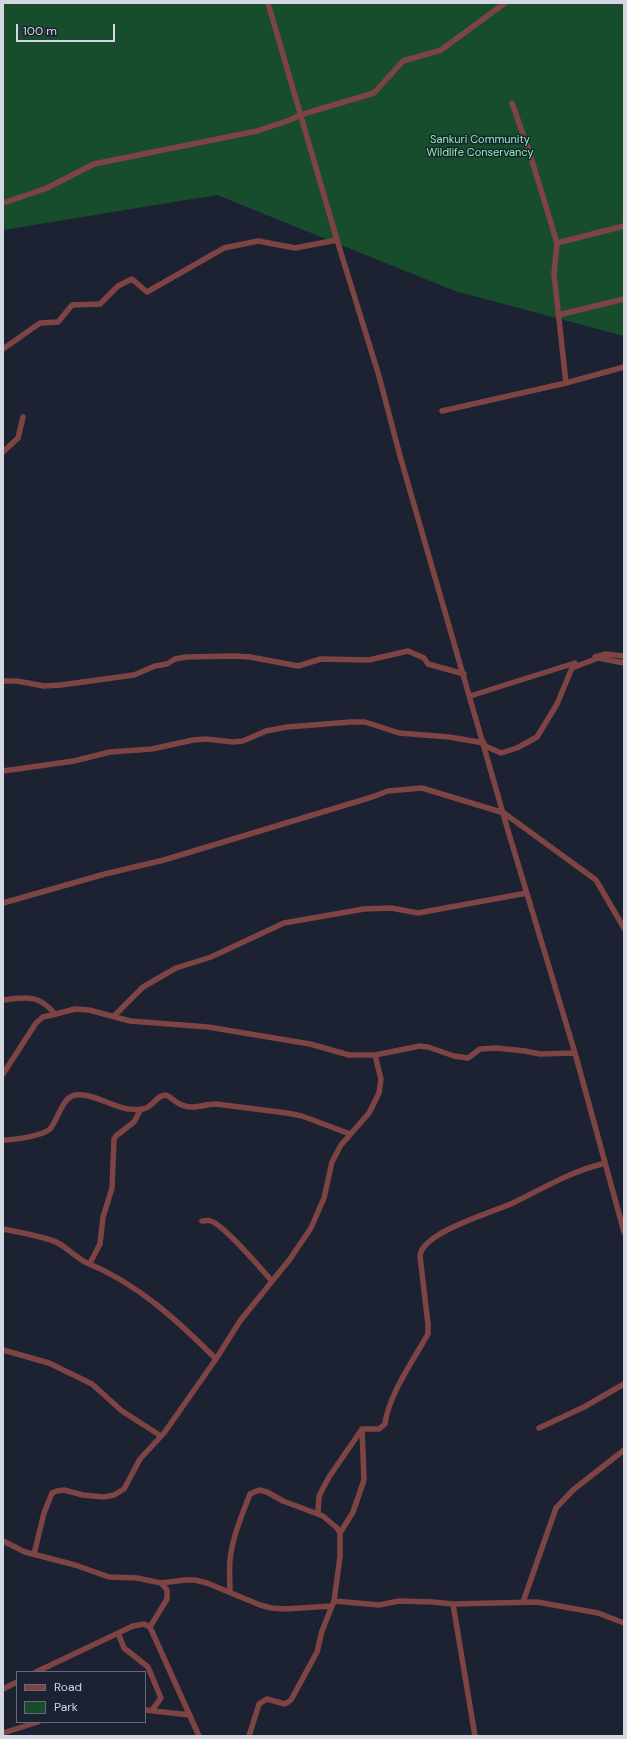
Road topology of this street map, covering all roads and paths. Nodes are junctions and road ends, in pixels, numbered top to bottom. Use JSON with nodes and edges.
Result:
{"nodes":[{"id":1,"x":268,"y":3,"type":"edge"},
{"id":2,"x":505,"y":3,"type":"edge"},
{"id":3,"x":512,"y":103,"type":"dead end"},
{"id":4,"x":300,"y":115,"type":"junction"},
{"id":5,"x":3,"y":203,"type":"edge"},
{"id":6,"x":624,"y":226,"type":"edge"},
{"id":7,"x":337,"y":240,"type":"junction"},
{"id":8,"x":557,"y":243,"type":"junction"},
{"id":9,"x":624,"y":299,"type":"edge"},
{"id":10,"x":558,"y":315,"type":"junction"},
{"id":11,"x":3,"y":349,"type":"edge"},
{"id":12,"x":624,"y":367,"type":"edge"},
{"id":13,"x":566,"y":383,"type":"junction"},
{"id":14,"x":442,"y":411,"type":"dead end"},
{"id":15,"x":23,"y":417,"type":"dead end"},
{"id":16,"x":3,"y":452,"type":"edge"},
{"id":17,"x":624,"y":656,"type":"edge"},
{"id":18,"x":624,"y":663,"type":"edge"},
{"id":19,"x":464,"y":674,"type":"junction"},
{"id":20,"x":3,"y":681,"type":"edge"},
{"id":21,"x":470,"y":696,"type":"junction"},
{"id":22,"x":485,"y":745,"type":"junction"},
{"id":23,"x":3,"y":771,"type":"edge"},
{"id":24,"x":504,"y":813,"type":"junction"},
{"id":25,"x":527,"y":893,"type":"junction"},
{"id":26,"x":3,"y":903,"type":"edge"},
{"id":27,"x":624,"y":928,"type":"edge"},
{"id":28,"x":3,"y":1000,"type":"edge"},
{"id":29,"x":55,"y":1014,"type":"junction"},
{"id":30,"x":114,"y":1016,"type":"junction"},
{"id":31,"x":575,"y":1053,"type":"junction"},
{"id":32,"x":375,"y":1055,"type":"junction"},
{"id":33,"x":3,"y":1074,"type":"edge"},
{"id":34,"x":141,"y":1109,"type":"junction"},
{"id":35,"x":350,"y":1134,"type":"junction"},
{"id":36,"x":3,"y":1140,"type":"edge"},
{"id":37,"x":605,"y":1163,"type":"junction"},
{"id":38,"x":202,"y":1221,"type":"dead end"},
{"id":39,"x":3,"y":1229,"type":"edge"},
{"id":40,"x":624,"y":1232,"type":"edge"},
{"id":41,"x":90,"y":1263,"type":"junction"},
{"id":42,"x":272,"y":1281,"type":"junction"},
{"id":43,"x":3,"y":1350,"type":"edge"},
{"id":44,"x":216,"y":1359,"type":"junction"},
{"id":45,"x":624,"y":1384,"type":"edge"},
{"id":46,"x":539,"y":1428,"type":"dead end"},
{"id":47,"x":362,"y":1429,"type":"junction"},
{"id":48,"x":161,"y":1436,"type":"junction"},
{"id":49,"x":624,"y":1450,"type":"edge"},
{"id":50,"x":318,"y":1514,"type":"junction"},
{"id":51,"x":340,"y":1533,"type":"junction"},
{"id":52,"x":3,"y":1541,"type":"edge"},
{"id":53,"x":34,"y":1554,"type":"junction"},
{"id":54,"x":161,"y":1583,"type":"junction"},
{"id":55,"x":230,"y":1592,"type":"junction"},
{"id":56,"x":523,"y":1602,"type":"junction"},
{"id":57,"x":333,"y":1604,"type":"junction"},
{"id":58,"x":453,"y":1604,"type":"junction"},
{"id":59,"x":624,"y":1623,"type":"edge"},
{"id":60,"x":150,"y":1627,"type":"junction"},
{"id":61,"x":118,"y":1633,"type":"junction"},
{"id":62,"x":38,"y":1671,"type":"edge"},
{"id":63,"x":16,"y":1682,"type":"edge"},
{"id":64,"x":3,"y":1689,"type":"edge"},
{"id":65,"x":146,"y":1710,"type":"edge"},
{"id":66,"x":152,"y":1710,"type":"junction"},
{"id":67,"x":190,"y":1715,"type":"junction"},
{"id":68,"x":35,"y":1723,"type":"edge"},
{"id":69,"x":3,"y":1733,"type":"edge"},
{"id":70,"x":199,"y":1736,"type":"edge"},
{"id":71,"x":249,"y":1736,"type":"edge"},
{"id":72,"x":475,"y":1736,"type":"edge"}],
"edges":[{"from":1,"to":4,"type":"street"},
{"from":2,"to":4,"type":"street"},
{"from":3,"to":8,"type":"street"},
{"from":4,"to":5,"type":"street"},
{"from":4,"to":7,"type":"street"},
{"from":6,"to":8,"type":"street"},
{"from":7,"to":11,"type":"street"},
{"from":7,"to":19,"type":"street"},
{"from":8,"to":10,"type":"street"},
{"from":9,"to":10,"type":"street"},
{"from":10,"to":13,"type":"street"},
{"from":12,"to":13,"type":"street"},
{"from":13,"to":14,"type":"street"},
{"from":15,"to":16,"type":"street"},
{"from":17,"to":21,"type":"street"},
{"from":18,"to":22,"type":"street"},
{"from":19,"to":20,"type":"street"},
{"from":19,"to":21,"type":"street"},
{"from":21,"to":22,"type":"street"},
{"from":22,"to":23,"type":"street"},
{"from":22,"to":24,"type":"street"},
{"from":24,"to":25,"type":"street"},
{"from":24,"to":26,"type":"street"},
{"from":24,"to":27,"type":"street"},
{"from":25,"to":30,"type":"street"},
{"from":25,"to":31,"type":"street"},
{"from":28,"to":29,"type":"street"},
{"from":29,"to":30,"type":"street"},
{"from":29,"to":33,"type":"street"},
{"from":30,"to":32,"type":"street"},
{"from":31,"to":32,"type":"street"},
{"from":31,"to":37,"type":"street"},
{"from":32,"to":35,"type":"street"},
{"from":34,"to":35,"type":"street"},
{"from":34,"to":36,"type":"street"},
{"from":34,"to":41,"type":"street"},
{"from":35,"to":42,"type":"street"},
{"from":37,"to":40,"type":"street"},
{"from":37,"to":47,"type":"street"},
{"from":38,"to":42,"type":"street"},
{"from":39,"to":41,"type":"street"},
{"from":41,"to":44,"type":"street"},
{"from":42,"to":44,"type":"street"},
{"from":43,"to":48,"type":"street"},
{"from":44,"to":48,"type":"street"},
{"from":45,"to":46,"type":"street"},
{"from":47,"to":50,"type":"street"},
{"from":47,"to":51,"type":"street"},
{"from":48,"to":53,"type":"street"},
{"from":49,"to":56,"type":"street"},
{"from":50,"to":51,"type":"street"},
{"from":50,"to":55,"type":"street"},
{"from":51,"to":57,"type":"street"},
{"from":52,"to":53,"type":"street"},
{"from":53,"to":54,"type":"street"},
{"from":54,"to":55,"type":"street"},
{"from":54,"to":60,"type":"street"},
{"from":55,"to":57,"type":"street"},
{"from":56,"to":58,"type":"street"},
{"from":56,"to":59,"type":"street"},
{"from":57,"to":58,"type":"street"},
{"from":57,"to":71,"type":"street"},
{"from":58,"to":72,"type":"street"},
{"from":60,"to":61,"type":"street"},
{"from":60,"to":67,"type":"street"},
{"from":61,"to":62,"type":"street"},
{"from":61,"to":66,"type":"street"},
{"from":63,"to":64,"type":"street"},
{"from":65,"to":66,"type":"street"},
{"from":66,"to":67,"type":"street"},
{"from":67,"to":70,"type":"street"},
{"from":68,"to":69,"type":"street"}]}
